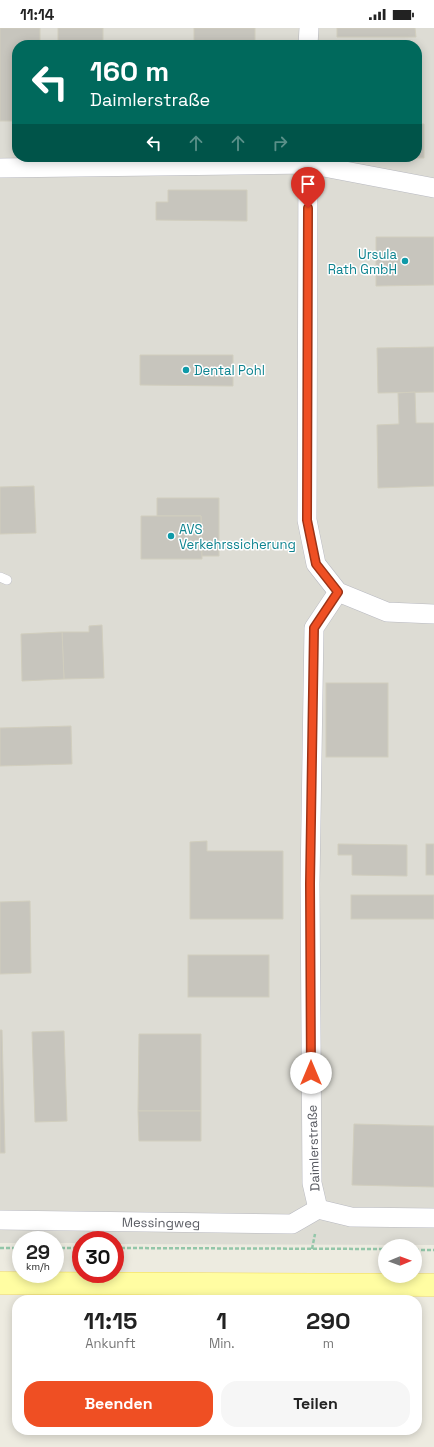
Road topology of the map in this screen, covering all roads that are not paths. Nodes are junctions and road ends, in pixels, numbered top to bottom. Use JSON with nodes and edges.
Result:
{"nodes":[{"id":1,"x":308,"y":28,"type":"edge"},
{"id":2,"x":308,"y":40,"type":"edge"},
{"id":3,"x":231,"y":162,"type":"edge"},
{"id":4,"x":308,"y":162,"type":"edge"},
{"id":5,"x":317,"y":162,"type":"edge"},
{"id":6,"x":0,"y":168,"type":"edge"},
{"id":7,"x":434,"y":188,"type":"edge"},
{"id":8,"x":338,"y":592,"type":"junction"},
{"id":9,"x":434,"y":614,"type":"edge"},
{"id":10,"x":318,"y":1209,"type":"junction"},
{"id":11,"x":434,"y":1218,"type":"edge"},
{"id":12,"x":0,"y":1220,"type":"edge"},
{"id":13,"x":0,"y":1283,"type":"edge"},
{"id":14,"x":434,"y":1285,"type":"edge"}],
"edges":[{"from":1,"to":2,"type":"street"},
{"from":3,"to":6,"type":"street"},
{"from":4,"to":8,"type":"street"},
{"from":5,"to":7,"type":"street"},
{"from":8,"to":9,"type":"street"},
{"from":8,"to":10,"type":"street","name":"Daimlerstraße"},
{"from":10,"to":11,"type":"street","name":"Daimlerstraße"},
{"from":10,"to":12,"type":"street","name":"Messingweg"},
{"from":13,"to":14,"type":"main road"}]}
